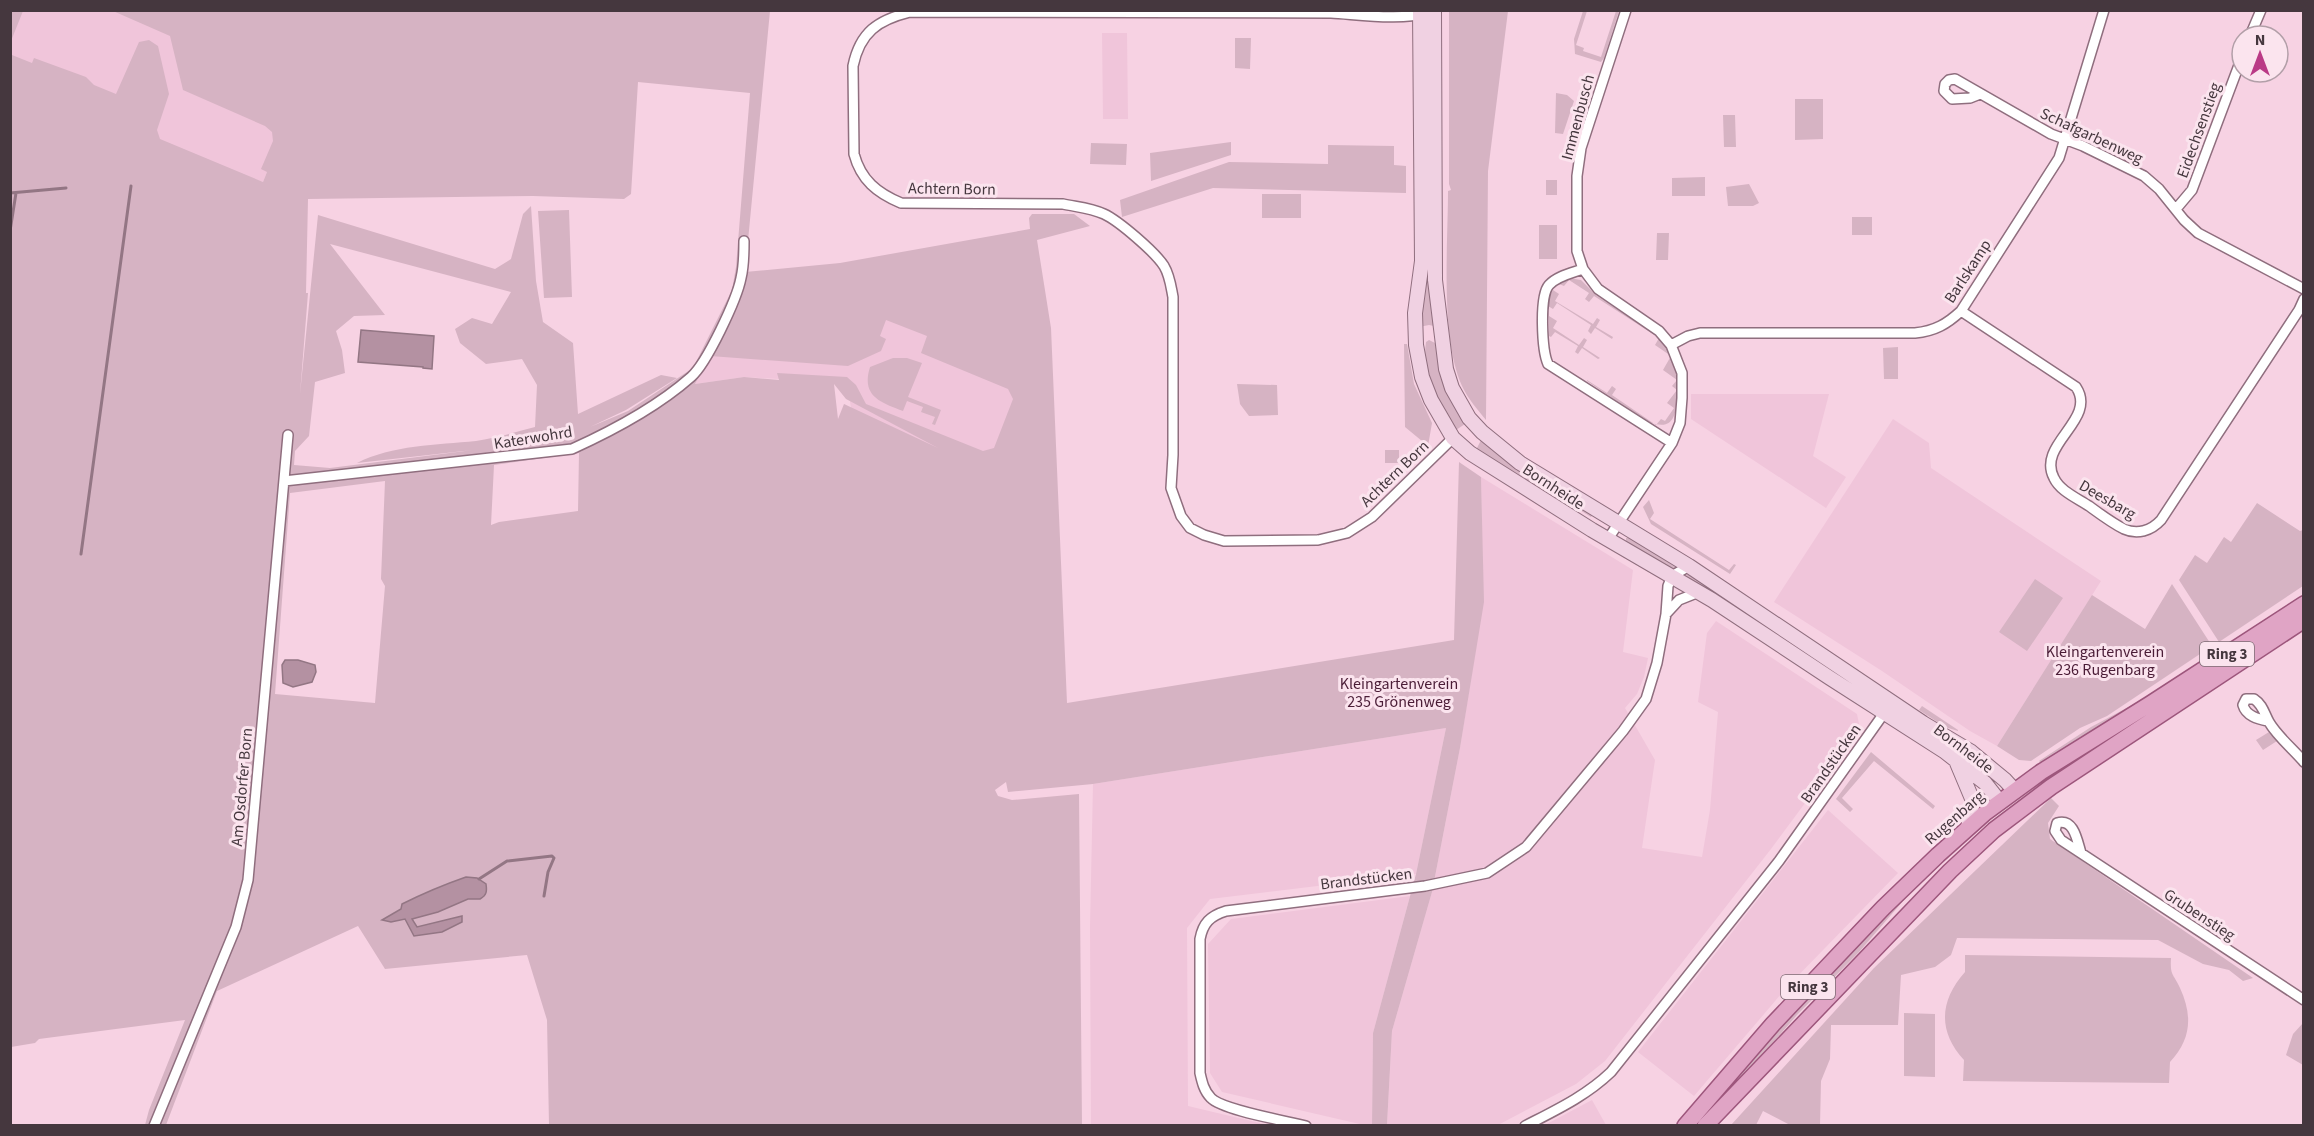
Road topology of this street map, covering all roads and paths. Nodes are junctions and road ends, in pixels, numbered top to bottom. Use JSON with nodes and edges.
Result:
{"nodes":[{"id":1,"x":1434,"y":10,"type":"edge"},
{"id":2,"x":1626,"y":10,"type":"edge"},
{"id":3,"x":2104,"y":10,"type":"edge"},
{"id":4,"x":2261,"y":10,"type":"edge"},
{"id":5,"x":1423,"y":12,"type":"edge"},
{"id":6,"x":2255,"y":24,"type":"edge"},
{"id":7,"x":1435,"y":75,"type":"junction"},
{"id":8,"x":2232,"y":84,"type":"edge"},
{"id":9,"x":1980,"y":94,"type":"dead end"},
{"id":10,"x":2066,"y":140,"type":"junction"},
{"id":11,"x":2176,"y":209,"type":"junction"},
{"id":12,"x":744,"y":241,"type":"dead end"},
{"id":13,"x":1583,"y":269,"type":"junction"},
{"id":14,"x":2304,"y":289,"type":"edge"},
{"id":15,"x":2304,"y":299,"type":"edge"},
{"id":16,"x":1961,"y":311,"type":"junction"},
{"id":17,"x":1415,"y":337,"type":"junction"},
{"id":18,"x":1443,"y":337,"type":"junction"},
{"id":19,"x":1671,"y":345,"type":"junction"},
{"id":20,"x":288,"y":435,"type":"dead end"},
{"id":21,"x":1453,"y":438,"type":"junction"},
{"id":22,"x":1672,"y":443,"type":"junction"},
{"id":23,"x":284,"y":481,"type":"junction"},
{"id":24,"x":1618,"y":524,"type":"junction"},
{"id":25,"x":1608,"y":539,"type":"junction"},
{"id":26,"x":1689,"y":566,"type":"junction"},
{"id":27,"x":1672,"y":576,"type":"junction"},
{"id":28,"x":1699,"y":592,"type":"junction"},
{"id":29,"x":2304,"y":604,"type":"edge"},
{"id":30,"x":1666,"y":614,"type":"junction"},
{"id":31,"x":2304,"y":620,"type":"edge"},
{"id":32,"x":1889,"y":707,"type":"junction"},
{"id":33,"x":2268,"y":721,"type":"dead end"},
{"id":34,"x":1956,"y":761,"type":"junction"},
{"id":35,"x":2304,"y":762,"type":"edge"},
{"id":36,"x":2010,"y":799,"type":"junction"},
{"id":37,"x":2032,"y":801,"type":"junction"},
{"id":38,"x":1968,"y":828,"type":"junction"},
{"id":39,"x":1994,"y":830,"type":"junction"},
{"id":40,"x":2081,"y":853,"type":"dead end"},
{"id":41,"x":2304,"y":1000,"type":"edge"},
{"id":42,"x":154,"y":1125,"type":"edge"},
{"id":43,"x":1306,"y":1125,"type":"edge"},
{"id":44,"x":1525,"y":1125,"type":"edge"},
{"id":45,"x":1685,"y":1125,"type":"edge"},
{"id":46,"x":1704,"y":1125,"type":"edge"}],
"edges":[{"from":1,"to":7,"type":"street","name":"Bornheide"},
{"from":2,"to":13,"type":"street","name":"Immenbusch"},
{"from":3,"to":10,"type":"street","name":"Barlskamp"},
{"from":4,"to":6,"type":"street"},
{"from":5,"to":7,"type":"street"},
{"from":5,"to":17,"type":"street","name":"Bornheide"},
{"from":5,"to":21,"type":"street","name":"Achtern Born"},
{"from":7,"to":18,"type":"street","name":"Bornheide"},
{"from":8,"to":11,"type":"street","name":"Eidechsenstieg"},
{"from":9,"to":10,"type":"street","name":"Schafgarbenweg"},
{"from":10,"to":11,"type":"street","name":"Schafgarbenweg"},
{"from":10,"to":16,"type":"street","name":"Barlskamp"},
{"from":11,"to":14,"type":"street","name":"Schafgarbenweg"},
{"from":12,"to":23,"type":"street","name":"Katerwohrd"},
{"from":13,"to":19,"type":"street","name":"Immenbusch"},
{"from":13,"to":22,"type":"street"},
{"from":15,"to":16,"type":"street","name":"Deesbarg"},
{"from":16,"to":19,"type":"street","name":"Barlskamp"},
{"from":17,"to":18,"type":"street"},
{"from":17,"to":21,"type":"street","name":"Bornheide"},
{"from":18,"to":24,"type":"street","name":"Bornheide"},
{"from":19,"to":22,"type":"street","name":"Immenbusch"},
{"from":20,"to":23,"type":"street","name":"Am Osdorfer Born"},
{"from":21,"to":25,"type":"street","name":"Bornheide"},
{"from":22,"to":24,"type":"street","name":"Immenbusch"},
{"from":23,"to":42,"type":"street","name":"Am Osdorfer Born"},
{"from":24,"to":25,"type":"street","name":"Immenbusch"},
{"from":24,"to":26,"type":"street","name":"Bornheide"},
{"from":25,"to":27,"type":"street","name":"Bornheide"},
{"from":26,"to":27,"type":"street"},
{"from":26,"to":32,"type":"street","name":"Bornheide"},
{"from":27,"to":28,"type":"street","name":"Bornheide"},
{"from":27,"to":30,"type":"street","name":"Brandstücken"},
{"from":28,"to":30,"type":"street"},
{"from":28,"to":32,"type":"street","name":"Bornheide"},
{"from":29,"to":36,"type":"main road","name":"Rugenbarg","number":"Ring 3"},
{"from":30,"to":43,"type":"street","name":"Brandstücken"},
{"from":31,"to":37,"type":"main road","number":"Ring 3"},
{"from":32,"to":34,"type":"street","name":"Bornheide"},
{"from":32,"to":36,"type":"street","name":"Bornheide"},
{"from":32,"to":44,"type":"street","name":"Brandstücken"},
{"from":33,"to":35,"type":"street"},
{"from":34,"to":36,"type":"street","name":"Bornheide"},
{"from":34,"to":38,"type":"street"},
{"from":36,"to":37,"type":"main road"},
{"from":36,"to":38,"type":"main road","name":"Rugenbarg","number":"Ring 3"},
{"from":36,"to":39,"type":"main road"},
{"from":37,"to":39,"type":"main road","number":"Ring 3"},
{"from":38,"to":45,"type":"main road","name":"Rugenbarg","number":"Ring 3"},
{"from":39,"to":46,"type":"main road","number":"Ring 3"},
{"from":40,"to":41,"type":"street","name":"Grubenstieg"}]}
